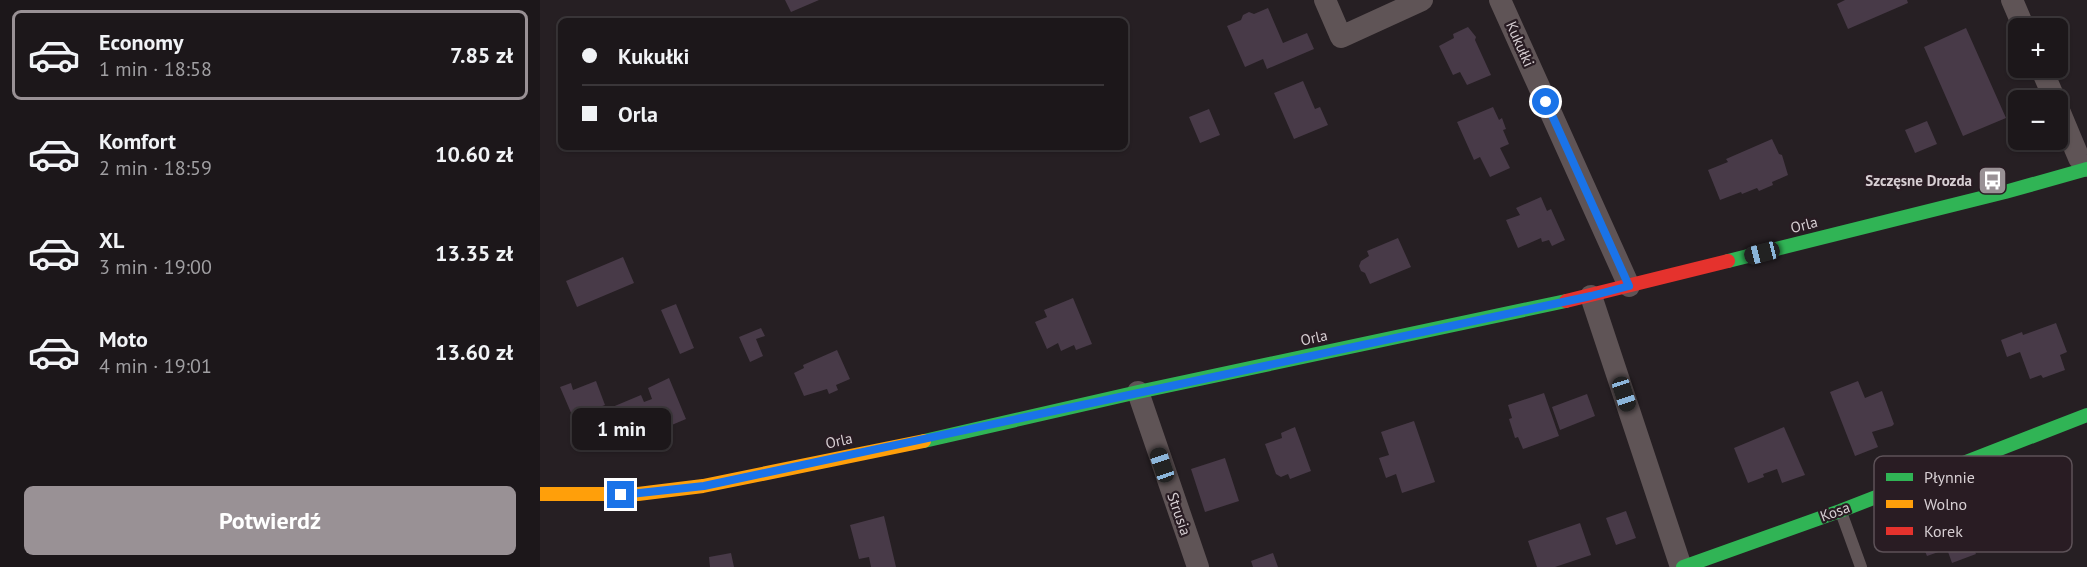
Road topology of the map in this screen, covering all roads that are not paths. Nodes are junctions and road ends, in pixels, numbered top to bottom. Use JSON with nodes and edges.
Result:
{"nodes":[{"id":1,"x":1325,"y":0,"type":"edge"},
{"id":2,"x":1422,"y":0,"type":"edge"},
{"id":3,"x":1500,"y":0,"type":"edge"},
{"id":4,"x":2012,"y":0,"type":"edge"},
{"id":5,"x":2020,"y":18,"type":"edge"},
{"id":6,"x":2068,"y":132,"type":"edge"},
{"id":7,"x":2087,"y":167,"type":"edge"},
{"id":8,"x":1629,"y":286,"type":"junction"},
{"id":9,"x":1591,"y":296,"type":"junction"},
{"id":10,"x":1138,"y":392,"type":"junction"},
{"id":11,"x":2087,"y":415,"type":"edge"},
{"id":12,"x":1982,"y":456,"type":"edge"},
{"id":13,"x":540,"y":494,"type":"edge"},
{"id":14,"x":1874,"y":498,"type":"edge"},
{"id":15,"x":1840,"y":511,"type":"junction"},
{"id":16,"x":1198,"y":567,"type":"edge"},
{"id":17,"x":1682,"y":567,"type":"edge"},
{"id":18,"x":1861,"y":567,"type":"edge"}],
"edges":[{"from":1,"to":2,"type":"street"},
{"from":3,"to":8,"type":"street","name":"Kukułki"},
{"from":4,"to":5,"type":"street"},
{"from":6,"to":7,"type":"street"},
{"from":7,"to":8,"type":"street","name":"Orla"},
{"from":8,"to":9,"type":"street","name":"Orla"},
{"from":9,"to":10,"type":"street","name":"Orla"},
{"from":9,"to":17,"type":"street","name":"Kosa"},
{"from":10,"to":13,"type":"street","name":"Orla"},
{"from":10,"to":16,"type":"street","name":"Strusia"},
{"from":11,"to":12,"type":"street","name":"Kosa"},
{"from":14,"to":15,"type":"street","name":"Kosa"},
{"from":15,"to":17,"type":"street","name":"Kosa"},
{"from":15,"to":18,"type":"lane"}]}
